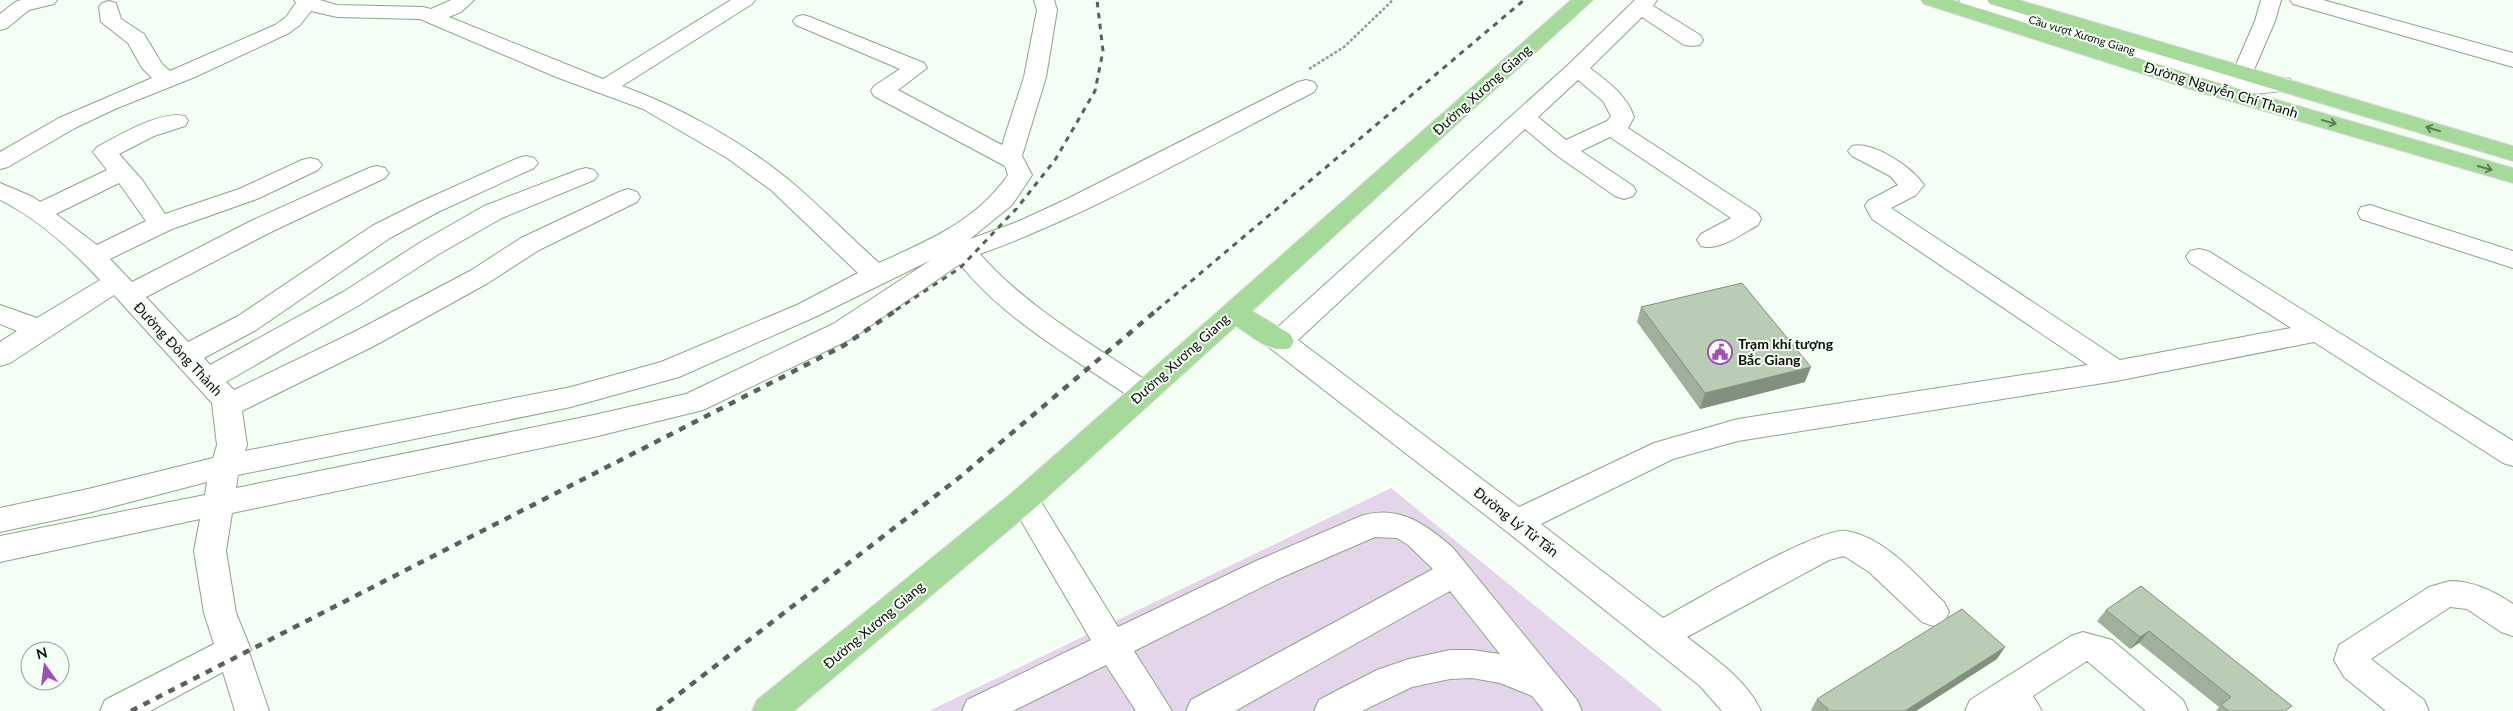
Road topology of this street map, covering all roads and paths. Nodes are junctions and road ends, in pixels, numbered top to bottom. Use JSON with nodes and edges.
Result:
{"nodes":[{"id":1,"x":47,"y":0,"type":"edge"},
{"id":2,"x":464,"y":0,"type":"edge"},
{"id":3,"x":745,"y":0,"type":"edge"},
{"id":4,"x":1044,"y":0,"type":"edge"},
{"id":5,"x":1583,"y":0,"type":"edge"},
{"id":6,"x":1931,"y":0,"type":"edge"},
{"id":7,"x":1969,"y":0,"type":"edge"},
{"id":8,"x":1997,"y":0,"type":"edge"},
{"id":9,"x":2271,"y":0,"type":"edge"},
{"id":10,"x":2300,"y":0,"type":"edge"},
{"id":11,"x":306,"y":1,"type":"edge"},
{"id":12,"x":1644,"y":3,"type":"edge"},
{"id":13,"x":109,"y":7,"type":"dead end"},
{"id":14,"x":431,"y":16,"type":"junction"},
{"id":15,"x":803,"y":21,"type":"dead end"},
{"id":16,"x":0,"y":24,"type":"edge"},
{"id":17,"x":1692,"y":40,"type":"dead end"},
{"id":18,"x":2513,"y":60,"type":"edge"},
{"id":19,"x":1577,"y":69,"type":"junction"},
{"id":20,"x":2248,"y":79,"type":"junction"},
{"id":21,"x":168,"y":80,"type":"junction"},
{"id":22,"x":2282,"y":84,"type":"joint"},
{"id":23,"x":1306,"y":86,"type":"dead end"},
{"id":24,"x":605,"y":87,"type":"junction"},
{"id":25,"x":2275,"y":107,"type":"junction"},
{"id":26,"x":1525,"y":117,"type":"junction"},
{"id":27,"x":177,"y":122,"type":"dead end"},
{"id":28,"x":1615,"y":126,"type":"junction"},
{"id":29,"x":1860,"y":151,"type":"dead end"},
{"id":30,"x":1567,"y":152,"type":"junction"},
{"id":31,"x":2513,"y":154,"type":"edge"},
{"id":32,"x":1009,"y":159,"type":"junction"},
{"id":33,"x":0,"y":162,"type":"edge"},
{"id":34,"x":526,"y":162,"type":"dead end"},
{"id":35,"x":310,"y":165,"type":"dead end"},
{"id":36,"x":122,"y":172,"type":"junction"},
{"id":37,"x":377,"y":173,"type":"dead end"},
{"id":38,"x":586,"y":175,"type":"dead end"},
{"id":39,"x":2513,"y":176,"type":"edge"},
{"id":40,"x":0,"y":191,"type":"edge"},
{"id":41,"x":1624,"y":191,"type":"dead end"},
{"id":42,"x":628,"y":197,"type":"dead end"},
{"id":43,"x":39,"y":213,"type":"junction"},
{"id":44,"x":2370,"y":213,"type":"dead end"},
{"id":45,"x":160,"y":224,"type":"junction"},
{"id":46,"x":1710,"y":240,"type":"dead end"},
{"id":47,"x":958,"y":245,"type":"junction"},
{"id":48,"x":94,"y":257,"type":"junction"},
{"id":49,"x":2200,"y":257,"type":"dead end"},
{"id":50,"x":2513,"y":260,"type":"edge"},
{"id":51,"x":876,"y":275,"type":"junction"},
{"id":52,"x":123,"y":288,"type":"junction"},
{"id":53,"x":1233,"y":311,"type":"junction"},
{"id":54,"x":0,"y":314,"type":"edge"},
{"id":55,"x":39,"y":329,"type":"junction"},
{"id":56,"x":2318,"y":332,"type":"junction"},
{"id":57,"x":1280,"y":341,"type":"junction"},
{"id":58,"x":0,"y":356,"type":"edge"},
{"id":59,"x":185,"y":356,"type":"junction"},
{"id":60,"x":2116,"y":371,"type":"junction"},
{"id":61,"x":207,"y":380,"type":"junction"},
{"id":62,"x":1143,"y":392,"type":"junction"},
{"id":63,"x":226,"y":406,"type":"junction"},
{"id":64,"x":2513,"y":455,"type":"edge"},
{"id":65,"x":225,"y":466,"type":"junction"},
{"id":66,"x":1024,"y":500,"type":"junction"},
{"id":67,"x":219,"y":503,"type":"junction"},
{"id":68,"x":0,"y":520,"type":"edge"},
{"id":69,"x":1517,"y":522,"type":"junction"},
{"id":70,"x":0,"y":549,"type":"edge"},
{"id":71,"x":1454,"y":573,"type":"junction"},
{"id":72,"x":1934,"y":612,"type":"dead end"},
{"id":73,"x":2513,"y":622,"type":"edge"},
{"id":74,"x":1660,"y":636,"type":"junction"},
{"id":75,"x":1112,"y":646,"type":"junction"},
{"id":76,"x":234,"y":650,"type":"junction"},
{"id":77,"x":1541,"y":684,"type":"junction"},
{"id":78,"x":2005,"y":706,"type":"edge"},
{"id":79,"x":1347,"y":707,"type":"edge"},
{"id":80,"x":117,"y":711,"type":"edge"},
{"id":81,"x":252,"y":711,"type":"edge"},
{"id":82,"x":770,"y":711,"type":"edge"},
{"id":83,"x":979,"y":711,"type":"edge"},
{"id":84,"x":1155,"y":711,"type":"edge"},
{"id":85,"x":1203,"y":711,"type":"edge"},
{"id":86,"x":1565,"y":711,"type":"edge"},
{"id":87,"x":1744,"y":711,"type":"edge"},
{"id":88,"x":2170,"y":711,"type":"edge"},
{"id":89,"x":2412,"y":711,"type":"edge"}],
"edges":[{"from":1,"to":16,"type":"street"},
{"from":2,"to":14,"type":"street"},
{"from":3,"to":24,"type":"street"},
{"from":4,"to":32,"type":"street"},
{"from":5,"to":53,"type":"main road","name":"Đường Xương Giang"},
{"from":6,"to":25,"type":"main road","name":"Đường Nguyễn Chí Thanh"},
{"from":7,"to":20,"type":"street","name":"Cầu vượt Xương Giang"},
{"from":8,"to":20,"type":"main road","name":"Đường Nguyễn Chí Thanh"},
{"from":9,"to":20,"type":"street"},
{"from":10,"to":18,"type":"street"},
{"from":11,"to":14,"type":"street"},
{"from":11,"to":21,"type":"street"},
{"from":12,"to":17,"type":"street"},
{"from":12,"to":19,"type":"street"},
{"from":13,"to":21,"type":"street"},
{"from":14,"to":24,"type":"street"},
{"from":15,"to":32,"type":"street"},
{"from":19,"to":26,"type":"street"},
{"from":19,"to":28,"type":"street"},
{"from":20,"to":22,"type":"street"},
{"from":20,"to":25,"type":"street"},
{"from":21,"to":33,"type":"street"},
{"from":31,"to":22,"type":"main road","name":"Đường Nguyễn Chí Thanh","one_way":true},
{"from":23,"to":47,"type":"street"},
{"from":24,"to":51,"type":"street"},
{"from":25,"to":39,"type":"main road","name":"Đường Nguyễn Chí Thanh","one_way":true},
{"from":26,"to":30,"type":"street"},
{"from":26,"to":57,"type":"street"},
{"from":27,"to":36,"type":"street"},
{"from":28,"to":30,"type":"street"},
{"from":28,"to":46,"type":"street"},
{"from":29,"to":60,"type":"street"},
{"from":30,"to":41,"type":"street"},
{"from":32,"to":47,"type":"street"},
{"from":34,"to":59,"type":"street"},
{"from":35,"to":45,"type":"street"},
{"from":36,"to":43,"type":"street"},
{"from":36,"to":45,"type":"street"},
{"from":37,"to":52,"type":"street"},
{"from":38,"to":61,"type":"street"},
{"from":40,"to":43,"type":"street","name":"Đường Đông Thành"},
{"from":42,"to":63,"type":"street"},
{"from":43,"to":48,"type":"street","name":"Đường Đông Thành"},
{"from":44,"to":50,"type":"street"},
{"from":45,"to":48,"type":"street"},
{"from":47,"to":51,"type":"street"},
{"from":47,"to":62,"type":"street"},
{"from":47,"to":67,"type":"street"},
{"from":48,"to":52,"type":"street","name":"Đường Đông Thành"},
{"from":49,"to":56,"type":"street"},
{"from":51,"to":65,"type":"street"},
{"from":52,"to":55,"type":"street"},
{"from":52,"to":59,"type":"street","name":"Đường Đông Thành"},
{"from":53,"to":57,"type":"main road"},
{"from":53,"to":62,"type":"main road","name":"Đường Xương Giang"},
{"from":54,"to":55,"type":"street"},
{"from":55,"to":58,"type":"street"},
{"from":56,"to":60,"type":"street"},
{"from":56,"to":64,"type":"street"},
{"from":57,"to":69,"type":"street","name":"Đường Lý Tử Tấn"},
{"from":59,"to":61,"type":"street","name":"Đường Đông Thành"},
{"from":60,"to":69,"type":"street"},
{"from":61,"to":63,"type":"street","name":"Đường Đông Thành"},
{"from":62,"to":66,"type":"main road","name":"Đường Xương Giang"},
{"from":63,"to":65,"type":"street","name":"Đường Đông Thành"},
{"from":65,"to":67,"type":"street","name":"Đường Đông Thành"},
{"from":65,"to":68,"type":"street"},
{"from":66,"to":75,"type":"street"},
{"from":66,"to":82,"type":"main road","name":"Đường Xương Giang"},
{"from":67,"to":70,"type":"street"},
{"from":67,"to":76,"type":"street","name":"Đường Đông Thành"},
{"from":69,"to":74,"type":"street","name":"Đường Lý Tử Tấn"},
{"from":71,"to":75,"type":"street"},
{"from":71,"to":77,"type":"street"},
{"from":71,"to":85,"type":"street"},
{"from":72,"to":74,"type":"street"},
{"from":73,"to":89,"type":"street"},
{"from":74,"to":87,"type":"street","name":"Đường Lý Tử Tấn"},
{"from":75,"to":83,"type":"street"},
{"from":75,"to":84,"type":"street"},
{"from":76,"to":80,"type":"street"},
{"from":76,"to":81,"type":"street","name":"Đường Đông Thành"},
{"from":77,"to":79,"type":"street"},
{"from":77,"to":86,"type":"street"},
{"from":78,"to":88,"type":"street"}]}
